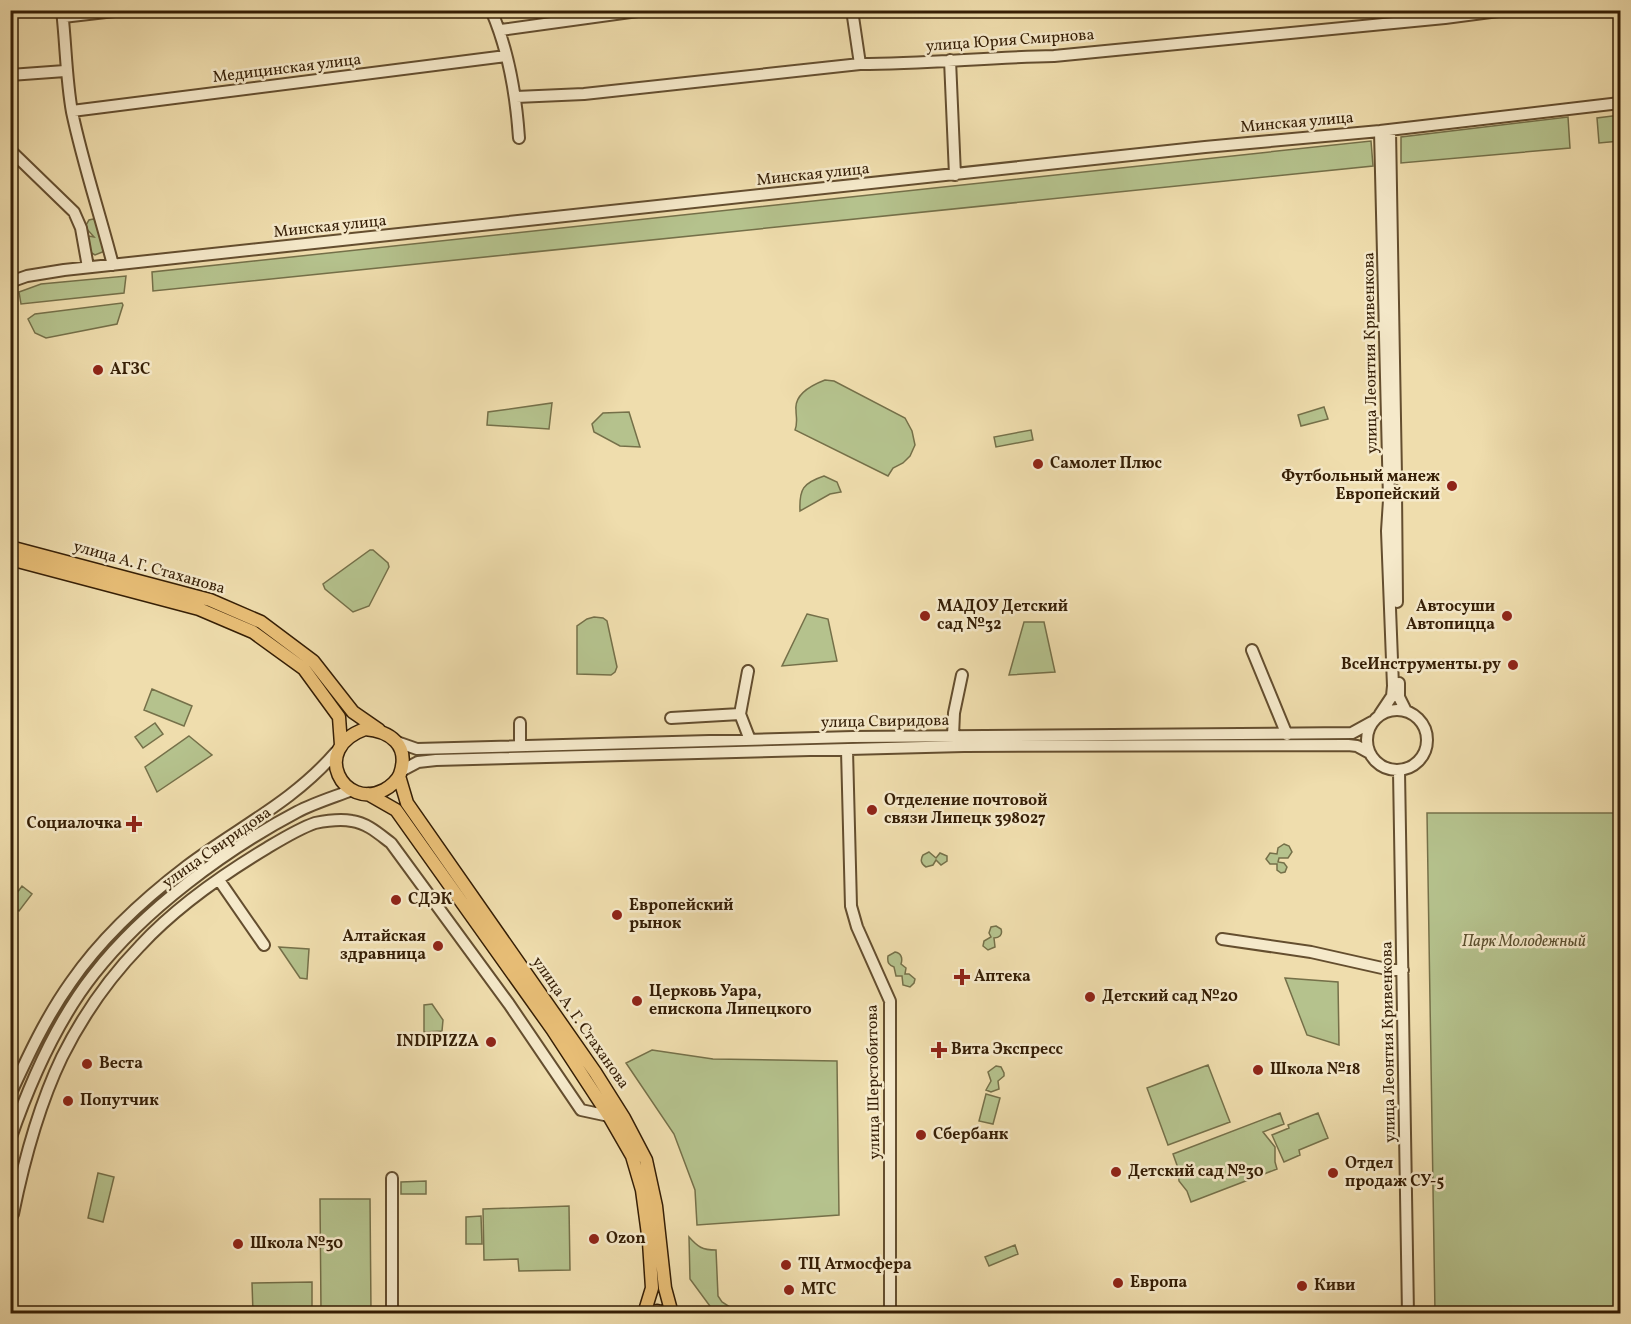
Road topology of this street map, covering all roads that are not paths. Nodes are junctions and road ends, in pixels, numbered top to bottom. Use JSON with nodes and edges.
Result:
{"nodes":[{"id":1,"x":123,"y":10,"type":"edge"},
{"id":2,"x":491,"y":10,"type":"edge"},
{"id":3,"x":645,"y":10,"type":"edge"},
{"id":4,"x":852,"y":10,"type":"edge"},
{"id":5,"x":1504,"y":11,"type":"edge"},
{"id":6,"x":63,"y":14,"type":"edge"},
{"id":7,"x":501,"y":30,"type":"junction"},
{"id":8,"x":506,"y":56,"type":"junction"},
{"id":9,"x":950,"y":60,"type":"junction"},
{"id":10,"x":860,"y":64,"type":"junction"},
{"id":11,"x":65,"y":70,"type":"junction"},
{"id":12,"x":10,"y":75,"type":"edge"},
{"id":13,"x":516,"y":97,"type":"junction"},
{"id":14,"x":1620,"y":103,"type":"edge"},
{"id":15,"x":72,"y":111,"type":"junction"},
{"id":16,"x":1385,"y":130,"type":"junction"},
{"id":17,"x":519,"y":138,"type":"dead end"},
{"id":18,"x":10,"y":150,"type":"edge"},
{"id":19,"x":955,"y":175,"type":"junction"},
{"id":20,"x":112,"y":265,"type":"junction"},
{"id":21,"x":88,"y":267,"type":"junction"},
{"id":22,"x":10,"y":282,"type":"edge"},
{"id":23,"x":10,"y":547,"type":"edge"},
{"id":24,"x":10,"y":560,"type":"edge"},
{"id":25,"x":1252,"y":650,"type":"dead end"},
{"id":26,"x":748,"y":671,"type":"dead end"},
{"id":27,"x":962,"y":675,"type":"dead end"},
{"id":28,"x":1406,"y":711,"type":"junction"},
{"id":29,"x":740,"y":714,"type":"junction"},
{"id":30,"x":671,"y":718,"type":"dead end"},
{"id":31,"x":1376,"y":718,"type":"junction"},
{"id":32,"x":520,"y":723,"type":"dead end"},
{"id":33,"x":379,"y":730,"type":"junction"},
{"id":34,"x":1287,"y":735,"type":"junction"},
{"id":35,"x":953,"y":736,"type":"junction"},
{"id":36,"x":750,"y":740,"type":"junction"},
{"id":37,"x":397,"y":742,"type":"junction"},
{"id":38,"x":520,"y":746,"type":"junction"},
{"id":39,"x":339,"y":749,"type":"junction"},
{"id":40,"x":847,"y":750,"type":"junction"},
{"id":41,"x":1368,"y":752,"type":"junction"},
{"id":42,"x":1399,"y":771,"type":"junction"},
{"id":43,"x":400,"y":774,"type":"junction"},
{"id":44,"x":352,"y":790,"type":"junction"},
{"id":45,"x":368,"y":794,"type":"junction"},
{"id":46,"x":219,"y":880,"type":"junction"},
{"id":47,"x":1222,"y":939,"type":"dead end"},
{"id":48,"x":264,"y":945,"type":"dead end"},
{"id":49,"x":1403,"y":970,"type":"junction"},
{"id":50,"x":10,"y":1095,"type":"edge"},
{"id":51,"x":599,"y":1101,"type":"junction"},
{"id":52,"x":581,"y":1110,"type":"junction"},
{"id":53,"x":609,"y":1116,"type":"junction"},
{"id":54,"x":10,"y":1140,"type":"edge"},
{"id":55,"x":392,"y":1178,"type":"dead end"},
{"id":56,"x":10,"y":1213,"type":"edge"},
{"id":57,"x":392,"y":1314,"type":"edge"},
{"id":58,"x":646,"y":1314,"type":"edge"},
{"id":59,"x":670,"y":1314,"type":"edge"},
{"id":60,"x":891,"y":1314,"type":"edge"},
{"id":61,"x":1408,"y":1314,"type":"edge"}],
"edges":[{"from":1,"to":6,"type":"street"},
{"from":2,"to":7,"type":"street"},
{"from":3,"to":7,"type":"street"},
{"from":4,"to":10,"type":"street"},
{"from":5,"to":9,"type":"street","name":"улица Юрия Смирнова"},
{"from":6,"to":11,"type":"street"},
{"from":7,"to":8,"type":"street"},
{"from":8,"to":13,"type":"street"},
{"from":8,"to":15,"type":"street","name":"Медицинская улица"},
{"from":9,"to":10,"type":"street","name":"улица Юрия Смирнова"},
{"from":9,"to":19,"type":"street"},
{"from":10,"to":13,"type":"street","name":"улица Юрия Смирнова"},
{"from":11,"to":12,"type":"street"},
{"from":11,"to":15,"type":"street"},
{"from":13,"to":17,"type":"street"},
{"from":14,"to":16,"type":"street","name":"Минская улица"},
{"from":15,"to":20,"type":"street"},
{"from":16,"to":19,"type":"street","name":"Минская улица"},
{"from":16,"to":28,"type":"street","name":"улица Леонтия Кривенкова"},
{"from":16,"to":31,"type":"street","name":"улица Леонтия Кривенкова"},
{"from":18,"to":21,"type":"street"},
{"from":19,"to":20,"type":"street","name":"Минская улица"},
{"from":20,"to":21,"type":"street","name":"Минская улица"},
{"from":21,"to":22,"type":"street","name":"Минская улица"},
{"from":23,"to":33,"type":"main road","name":"улица А. Г. Стаханова"},
{"from":24,"to":39,"type":"main road","name":"улица А. Г. Стаханова"},
{"from":25,"to":34,"type":"street"},
{"from":26,"to":29,"type":"street"},
{"from":27,"to":35,"type":"street"},
{"from":28,"to":31,"type":"street"},
{"from":28,"to":42,"type":"street"},
{"from":29,"to":30,"type":"street"},
{"from":29,"to":36,"type":"street"},
{"from":31,"to":34,"type":"street","name":"улица Свиридова"},
{"from":31,"to":41,"type":"street"},
{"from":32,"to":38,"type":"street"},
{"from":33,"to":37,"type":"main road"},
{"from":33,"to":39,"type":"main road"},
{"from":34,"to":35,"type":"street","name":"улица Свиридова"},
{"from":35,"to":36,"type":"street","name":"улица Свиридова"},
{"from":36,"to":38,"type":"street","name":"улица Свиридова"},
{"from":37,"to":38,"type":"street","name":"улица Свиридова"},
{"from":37,"to":43,"type":"main road"},
{"from":39,"to":44,"type":"main road"},
{"from":39,"to":50,"type":"street","name":"улица Свиридова"},
{"from":40,"to":41,"type":"street","name":"улица Свиридова"},
{"from":40,"to":43,"type":"street","name":"улица Свиридова"},
{"from":40,"to":60,"type":"street","name":"улица Шерстобитова"},
{"from":41,"to":42,"type":"street"},
{"from":42,"to":49,"type":"street","name":"улица Леонтия Кривенкова"},
{"from":43,"to":45,"type":"main road"},
{"from":43,"to":59,"type":"main road","name":"улица А. Г. Стаханова"},
{"from":44,"to":45,"type":"main road"},
{"from":44,"to":54,"type":"street","name":"улица Свиридова"},
{"from":45,"to":51,"type":"main road","name":"улица А. Г. Стаханова"},
{"from":46,"to":48,"type":"street"},
{"from":46,"to":52,"type":"street","name":"улица Свиридова"},
{"from":46,"to":56,"type":"street","name":"улица Свиридова"},
{"from":47,"to":49,"type":"street"},
{"from":49,"to":61,"type":"street","name":"улица Леонтия Кривенкова"},
{"from":51,"to":52,"type":"street"},
{"from":51,"to":53,"type":"main road","name":"улица А. Г. Стаханова"},
{"from":52,"to":53,"type":"street"},
{"from":53,"to":58,"type":"main road","name":"улица А. Г. Стаханова"},
{"from":55,"to":57,"type":"street"},
{"from":58,"to":59,"type":"main road"}]}
